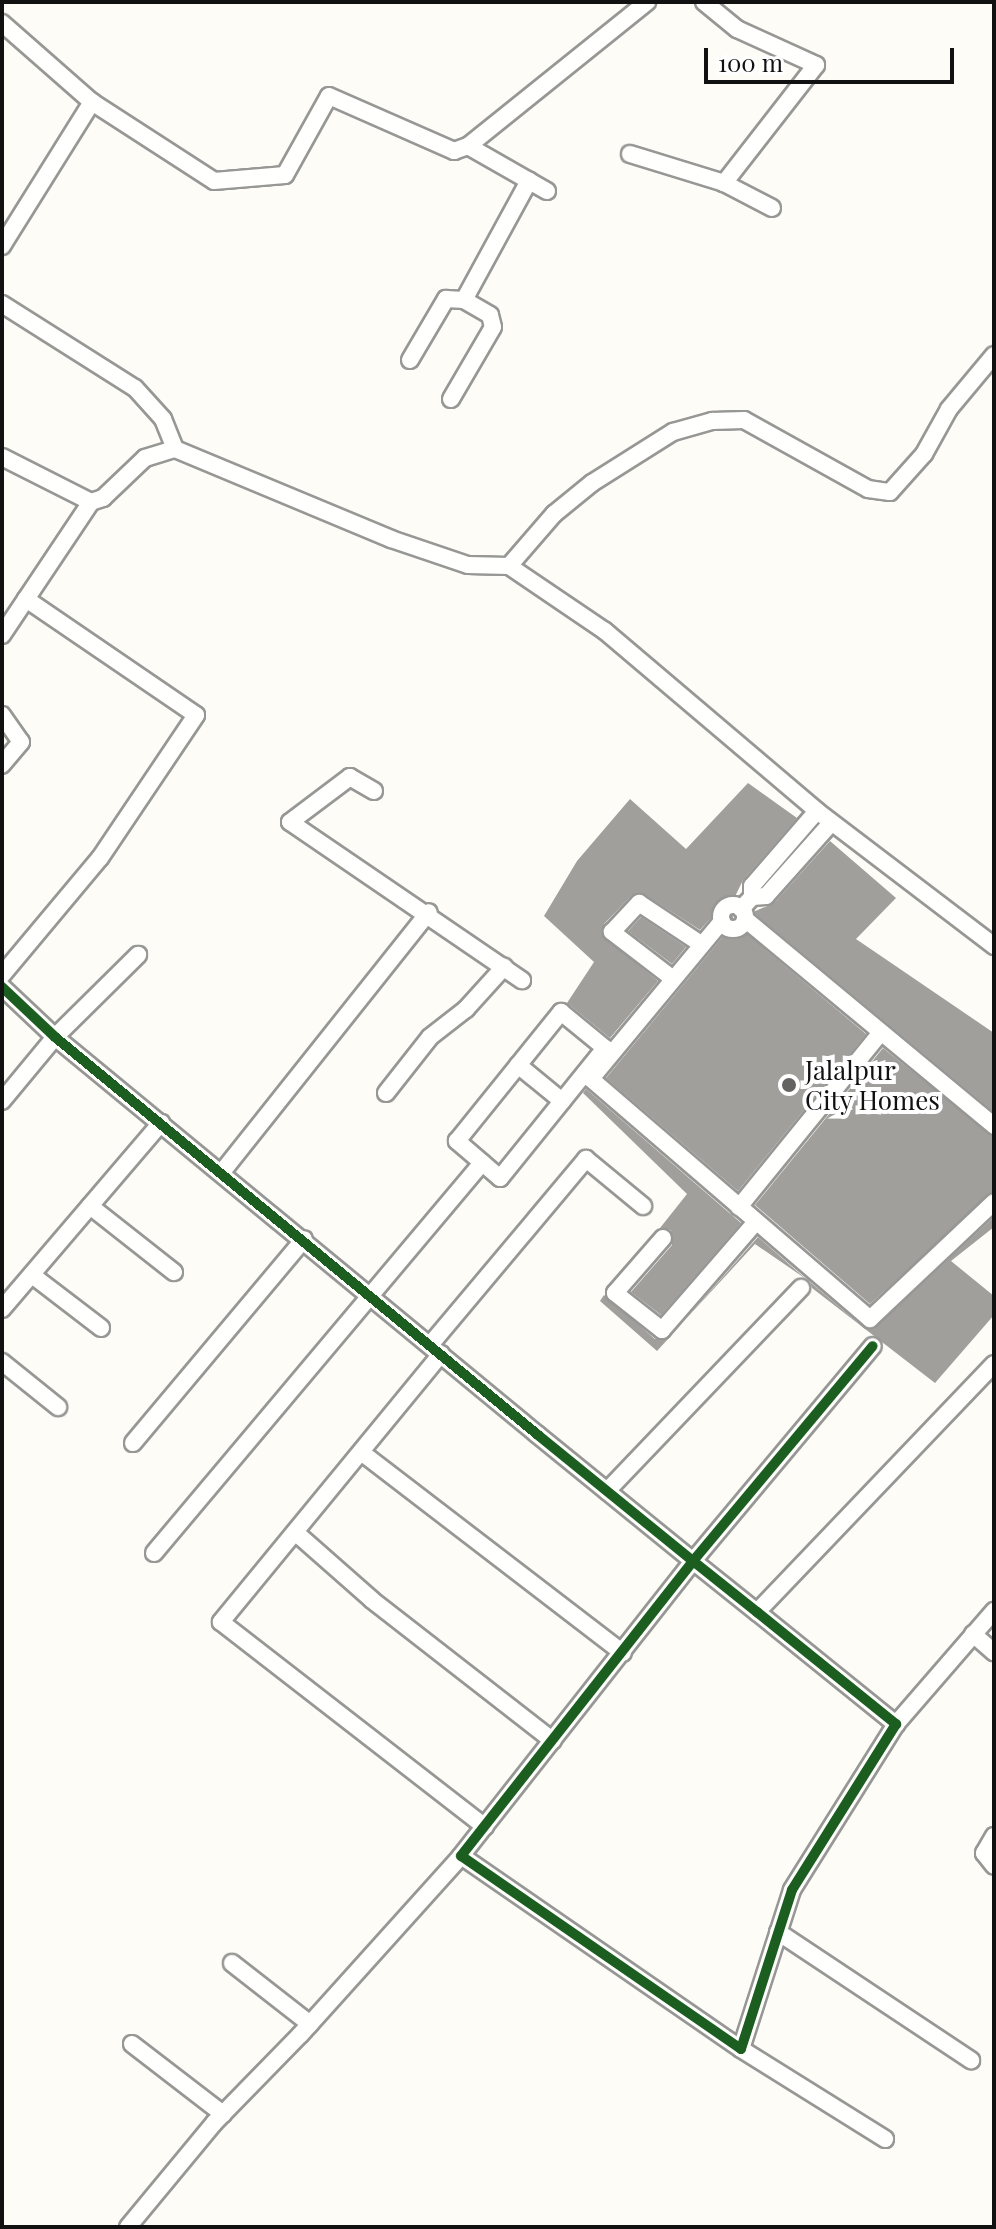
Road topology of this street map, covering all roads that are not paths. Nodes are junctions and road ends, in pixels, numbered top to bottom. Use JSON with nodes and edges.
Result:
{"nodes":[{"id":1,"x":647,"y":2,"type":"edge"},
{"id":2,"x":704,"y":2,"type":"edge"},
{"id":3,"x":2,"y":23,"type":"edge"},
{"id":4,"x":92,"y":102,"type":"junction"},
{"id":5,"x":468,"y":146,"type":"junction"},
{"id":6,"x":630,"y":154,"type":"dead end"},
{"id":7,"x":529,"y":181,"type":"junction"},
{"id":8,"x":724,"y":183,"type":"junction"},
{"id":9,"x":547,"y":191,"type":"dead end"},
{"id":10,"x":772,"y":208,"type":"dead end"},
{"id":11,"x":2,"y":246,"type":"edge"},
{"id":12,"x":464,"y":300,"type":"junction"},
{"id":13,"x":2,"y":304,"type":"edge"},
{"id":14,"x":994,"y":355,"type":"edge"},
{"id":15,"x":410,"y":360,"type":"dead end"},
{"id":16,"x":451,"y":399,"type":"dead end"},
{"id":17,"x":175,"y":449,"type":"junction"},
{"id":18,"x":2,"y":457,"type":"edge"},
{"id":19,"x":91,"y":502,"type":"junction"},
{"id":20,"x":509,"y":566,"type":"junction"},
{"id":21,"x":26,"y":599,"type":"junction"},
{"id":22,"x":2,"y":635,"type":"edge"},
{"id":23,"x":2,"y":715,"type":"edge"},
{"id":24,"x":2,"y":765,"type":"edge"},
{"id":25,"x":374,"y":791,"type":"dead end"},
{"id":26,"x":817,"y":811,"type":"junction"},
{"id":27,"x":831,"y":823,"type":"junction"},
{"id":28,"x":746,"y":908,"type":"junction"},
{"id":29,"x":429,"y":912,"type":"junction"},
{"id":30,"x":701,"y":944,"type":"junction"},
{"id":31,"x":994,"y":946,"type":"edge"},
{"id":32,"x":138,"y":955,"type":"dead end"},
{"id":33,"x":504,"y":967,"type":"junction"},
{"id":34,"x":2,"y":975,"type":"edge"},
{"id":35,"x":672,"y":978,"type":"junction"},
{"id":36,"x":522,"y":980,"type":"dead end"},
{"id":37,"x":2,"y":987,"type":"edge"},
{"id":38,"x":879,"y":1035,"type":"junction"},
{"id":39,"x":55,"y":1037,"type":"junction"},
{"id":40,"x":518,"y":1065,"type":"junction"},
{"id":41,"x":386,"y":1093,"type":"dead end"},
{"id":42,"x":2,"y":1101,"type":"edge"},
{"id":43,"x":562,"y":1101,"type":"junction"},
{"id":44,"x":161,"y":1123,"type":"junction"},
{"id":45,"x":994,"y":1126,"type":"edge"},
{"id":46,"x":482,"y":1163,"type":"junction"},
{"id":47,"x":222,"y":1172,"type":"junction"},
{"id":48,"x":994,"y":1202,"type":"edge"},
{"id":49,"x":90,"y":1206,"type":"junction"},
{"id":50,"x":643,"y":1206,"type":"dead end"},
{"id":51,"x":739,"y":1207,"type":"junction"},
{"id":52,"x":756,"y":1222,"type":"junction"},
{"id":53,"x":663,"y":1238,"type":"dead end"},
{"id":54,"x":304,"y":1239,"type":"junction"},
{"id":55,"x":174,"y":1272,"type":"dead end"},
{"id":56,"x":32,"y":1275,"type":"junction"},
{"id":57,"x":801,"y":1288,"type":"dead end"},
{"id":58,"x":370,"y":1294,"type":"junction"},
{"id":59,"x":2,"y":1309,"type":"edge"},
{"id":60,"x":101,"y":1328,"type":"dead end"},
{"id":61,"x":873,"y":1346,"type":"dead end"},
{"id":62,"x":436,"y":1350,"type":"junction"},
{"id":63,"x":2,"y":1362,"type":"edge"},
{"id":64,"x":994,"y":1364,"type":"edge"},
{"id":65,"x":58,"y":1407,"type":"dead end"},
{"id":66,"x":133,"y":1443,"type":"dead end"},
{"id":67,"x":361,"y":1452,"type":"junction"},
{"id":68,"x":607,"y":1491,"type":"junction"},
{"id":69,"x":295,"y":1532,"type":"junction"},
{"id":70,"x":154,"y":1553,"type":"dead end"},
{"id":71,"x":693,"y":1561,"type":"junction"},
{"id":72,"x":994,"y":1611,"type":"edge"},
{"id":73,"x":757,"y":1612,"type":"junction"},
{"id":74,"x":973,"y":1634,"type":"junction"},
{"id":75,"x":994,"y":1652,"type":"edge"},
{"id":76,"x":623,"y":1653,"type":"junction"},
{"id":77,"x":896,"y":1724,"type":"junction"},
{"id":78,"x":553,"y":1741,"type":"junction"},
{"id":79,"x":485,"y":1827,"type":"junction"},
{"id":80,"x":994,"y":1836,"type":"edge"},
{"id":81,"x":461,"y":1856,"type":"junction"},
{"id":82,"x":994,"y":1866,"type":"edge"},
{"id":83,"x":778,"y":1932,"type":"junction"},
{"id":84,"x":232,"y":1963,"type":"dead end"},
{"id":85,"x":310,"y":2024,"type":"junction"},
{"id":86,"x":132,"y":2044,"type":"dead end"},
{"id":87,"x":741,"y":2049,"type":"junction"},
{"id":88,"x":971,"y":2060,"type":"dead end"},
{"id":89,"x":223,"y":2114,"type":"junction"},
{"id":90,"x":885,"y":2139,"type":"dead end"},
{"id":91,"x":128,"y":2227,"type":"edge"}],
"edges":[{"from":1,"to":5,"type":"street"},
{"from":2,"to":8,"type":"street"},
{"from":3,"to":4,"type":"street"},
{"from":4,"to":5,"type":"street"},
{"from":4,"to":11,"type":"street"},
{"from":5,"to":7,"type":"street"},
{"from":6,"to":8,"type":"street"},
{"from":7,"to":9,"type":"street"},
{"from":7,"to":12,"type":"street"},
{"from":8,"to":10,"type":"street"},
{"from":12,"to":15,"type":"street"},
{"from":12,"to":16,"type":"street"},
{"from":13,"to":17,"type":"street"},
{"from":14,"to":20,"type":"street"},
{"from":17,"to":19,"type":"street"},
{"from":17,"to":20,"type":"street"},
{"from":18,"to":19,"type":"street"},
{"from":19,"to":21,"type":"street"},
{"from":20,"to":26,"type":"street"},
{"from":21,"to":22,"type":"street"},
{"from":21,"to":34,"type":"street"},
{"from":23,"to":24,"type":"street"},
{"from":25,"to":29,"type":"street"},
{"from":26,"to":27,"type":"street"},
{"from":26,"to":28,"type":"street"},
{"from":27,"to":28,"type":"street"},
{"from":27,"to":31,"type":"street"},
{"from":28,"to":30,"type":"street"},
{"from":28,"to":38,"type":"street"},
{"from":29,"to":33,"type":"street"},
{"from":29,"to":47,"type":"street"},
{"from":30,"to":35,"type":"street"},
{"from":30,"to":35,"type":"street"},
{"from":32,"to":39,"type":"street"},
{"from":33,"to":36,"type":"street"},
{"from":33,"to":41,"type":"street"},
{"from":35,"to":51,"type":"street"},
{"from":37,"to":39,"type":"street"},
{"from":38,"to":45,"type":"street"},
{"from":38,"to":51,"type":"street"},
{"from":39,"to":42,"type":"street"},
{"from":39,"to":44,"type":"street"},
{"from":40,"to":43,"type":"street"},
{"from":40,"to":43,"type":"street"},
{"from":40,"to":46,"type":"street"},
{"from":43,"to":46,"type":"street"},
{"from":44,"to":47,"type":"street"},
{"from":44,"to":49,"type":"street"},
{"from":46,"to":58,"type":"street"},
{"from":47,"to":54,"type":"street"},
{"from":48,"to":52,"type":"street"},
{"from":49,"to":55,"type":"street"},
{"from":49,"to":56,"type":"street"},
{"from":50,"to":62,"type":"street"},
{"from":51,"to":52,"type":"street"},
{"from":52,"to":53,"type":"street"},
{"from":54,"to":58,"type":"street"},
{"from":54,"to":66,"type":"street"},
{"from":56,"to":59,"type":"street"},
{"from":56,"to":60,"type":"street"},
{"from":57,"to":68,"type":"street"},
{"from":58,"to":62,"type":"street"},
{"from":58,"to":70,"type":"street"},
{"from":61,"to":71,"type":"street"},
{"from":62,"to":67,"type":"street"},
{"from":62,"to":68,"type":"street"},
{"from":63,"to":65,"type":"street"},
{"from":64,"to":73,"type":"street"},
{"from":67,"to":69,"type":"street"},
{"from":67,"to":76,"type":"street"},
{"from":68,"to":71,"type":"street"},
{"from":69,"to":78,"type":"street"},
{"from":69,"to":79,"type":"street"},
{"from":71,"to":73,"type":"street"},
{"from":71,"to":76,"type":"street"},
{"from":72,"to":74,"type":"street"},
{"from":73,"to":77,"type":"street"},
{"from":74,"to":75,"type":"street"},
{"from":74,"to":77,"type":"street"},
{"from":76,"to":78,"type":"street"},
{"from":77,"to":83,"type":"street"},
{"from":78,"to":79,"type":"street"},
{"from":79,"to":81,"type":"street"},
{"from":80,"to":82,"type":"street"},
{"from":81,"to":85,"type":"street"},
{"from":81,"to":87,"type":"street"},
{"from":83,"to":87,"type":"street"},
{"from":83,"to":88,"type":"street"},
{"from":84,"to":85,"type":"street"},
{"from":85,"to":89,"type":"street"},
{"from":86,"to":89,"type":"street"},
{"from":87,"to":90,"type":"street"},
{"from":89,"to":91,"type":"street"}]}
